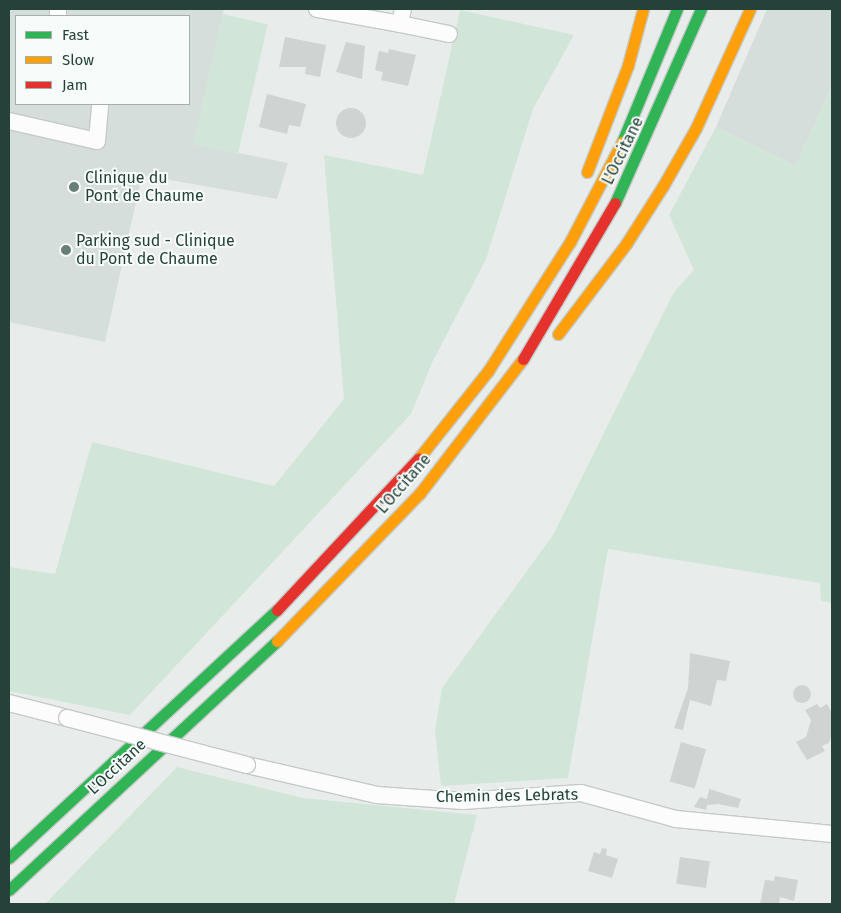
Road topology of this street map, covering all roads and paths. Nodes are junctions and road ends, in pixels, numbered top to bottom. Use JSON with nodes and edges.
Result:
{"nodes":[{"id":1,"x":317,"y":9,"type":"edge"},
{"id":2,"x":643,"y":9,"type":"edge"},
{"id":3,"x":676,"y":9,"type":"edge"},
{"id":4,"x":701,"y":9,"type":"edge"},
{"id":5,"x":750,"y":9,"type":"edge"},
{"id":6,"x":401,"y":17,"type":"edge"},
{"id":7,"x":449,"y":34,"type":"dead end"},
{"id":8,"x":100,"y":105,"type":"edge"},
{"id":9,"x":9,"y":121,"type":"edge"},
{"id":10,"x":582,"y":182,"type":"dead end"},
{"id":11,"x":529,"y":282,"type":"dead end"},
{"id":12,"x":552,"y":343,"type":"dead end"},
{"id":13,"x":488,"y":370,"type":"junction"},
{"id":14,"x":526,"y":377,"type":"dead end"},
{"id":15,"x":467,"y":436,"type":"junction"},
{"id":16,"x":9,"y":703,"type":"edge"},
{"id":17,"x":832,"y":834,"type":"edge"},
{"id":18,"x":9,"y":858,"type":"edge"},
{"id":19,"x":9,"y":890,"type":"edge"}],
"edges":[{"from":1,"to":6,"type":"street"},
{"from":2,"to":10,"type":"highway"},
{"from":3,"to":13,"type":"highway","name":"L'Occitane"},
{"from":4,"to":15,"type":"highway","name":"L'Occitane"},
{"from":5,"to":12,"type":"highway"},
{"from":6,"to":7,"type":"street"},
{"from":8,"to":9,"type":"street"},
{"from":11,"to":13,"type":"highway"},
{"from":13,"to":18,"type":"highway","name":"L'Occitane"},
{"from":14,"to":15,"type":"highway"},
{"from":15,"to":19,"type":"highway","name":"L'Occitane"},
{"from":16,"to":17,"type":"street","name":"Chemin des Lebrats","bridge":true}]}
